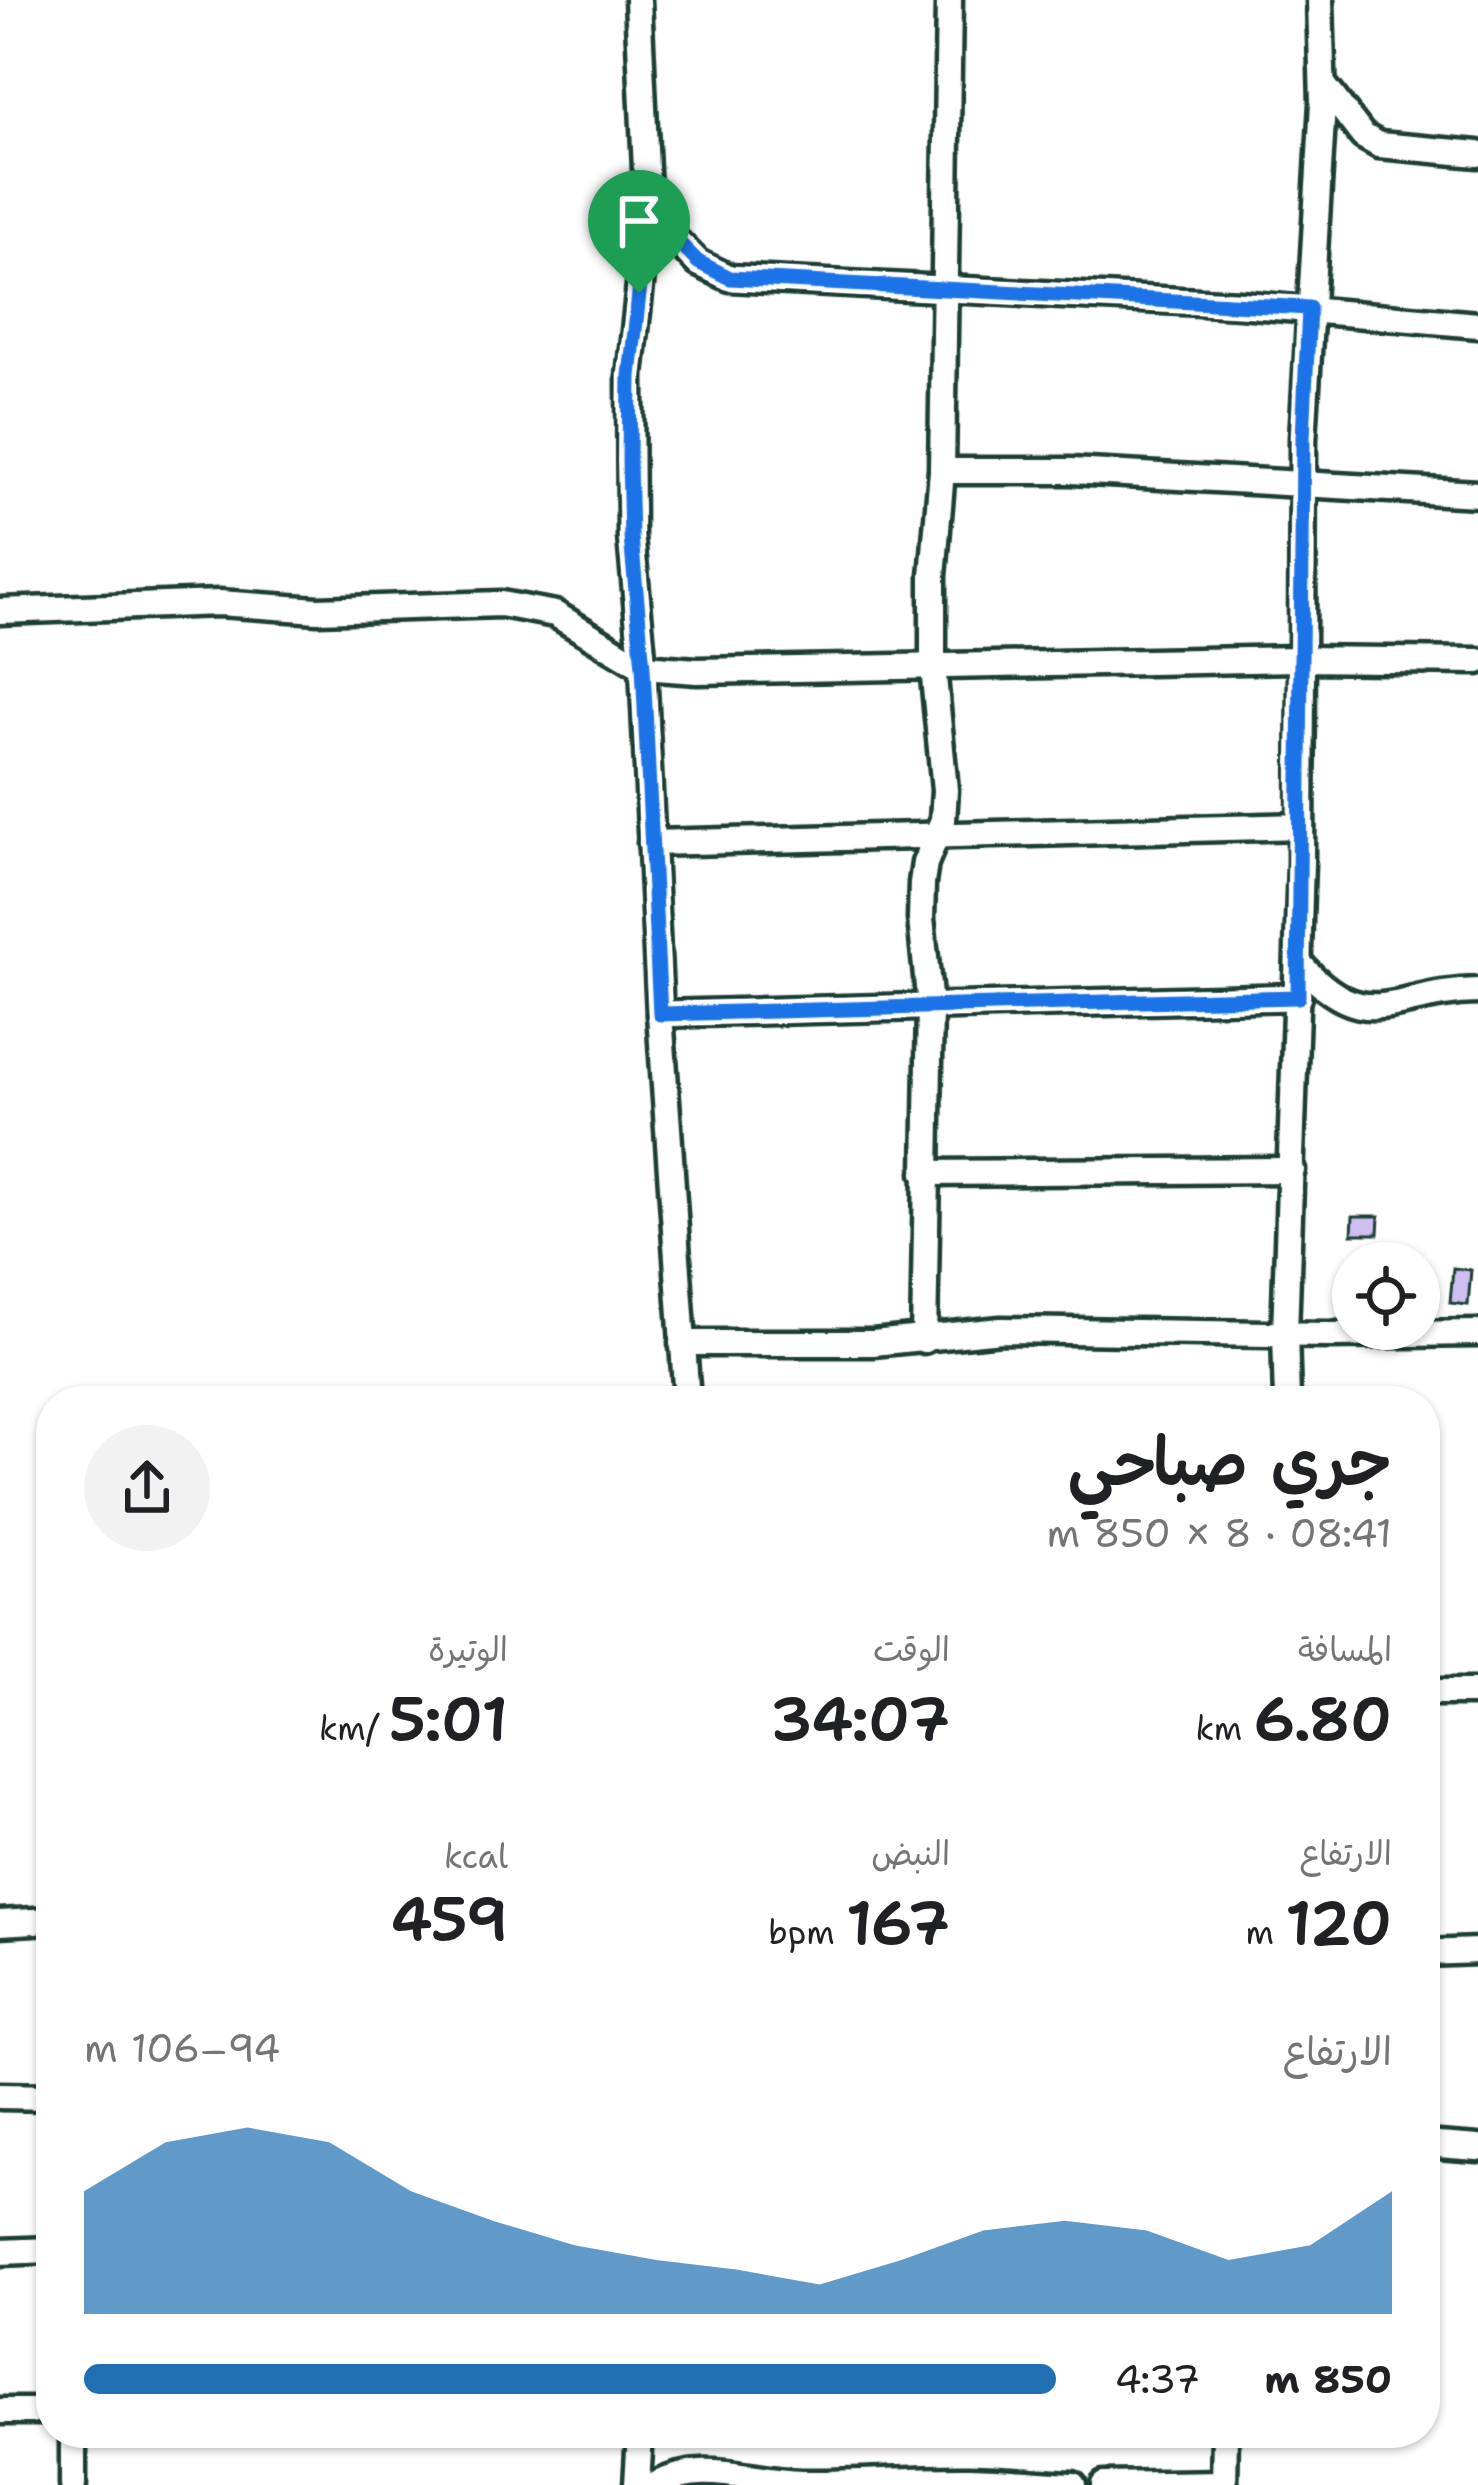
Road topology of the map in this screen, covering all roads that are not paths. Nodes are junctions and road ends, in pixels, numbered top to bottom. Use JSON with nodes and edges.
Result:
{"nodes":[{"id":1,"x":638,"y":0,"type":"edge"},
{"id":2,"x":949,"y":0,"type":"edge"},
{"id":3,"x":1318,"y":2,"type":"edge"},
{"id":4,"x":1322,"y":82,"type":"junction"},
{"id":5,"x":1478,"y":154,"type":"edge"},
{"id":6,"x":648,"y":212,"type":"junction"},
{"id":7,"x":942,"y":291,"type":"junction"},
{"id":8,"x":1309,"y":308,"type":"junction"},
{"id":9,"x":1478,"y":325,"type":"edge"},
{"id":10,"x":942,"y":471,"type":"junction"},
{"id":11,"x":1302,"y":483,"type":"junction"},
{"id":12,"x":1478,"y":494,"type":"edge"},
{"id":13,"x":0,"y":611,"type":"edge"},
{"id":14,"x":1300,"y":659,"type":"junction"},
{"id":15,"x":1478,"y":662,"type":"edge"},
{"id":16,"x":643,"y":667,"type":"junction"},
{"id":17,"x":933,"y":667,"type":"junction"},
{"id":18,"x":1301,"y":826,"type":"junction"},
{"id":19,"x":935,"y":836,"type":"junction"},
{"id":20,"x":651,"y":843,"type":"junction"},
{"id":21,"x":1299,"y":963,"type":"junction"},
{"id":22,"x":1478,"y":991,"type":"edge"},
{"id":23,"x":1298,"y":997,"type":"junction"},
{"id":24,"x":930,"y":1006,"type":"junction"},
{"id":25,"x":660,"y":1014,"type":"junction"},
{"id":26,"x":1292,"y":1170,"type":"junction"},
{"id":27,"x":926,"y":1174,"type":"junction"},
{"id":28,"x":1286,"y":1333,"type":"junction"},
{"id":29,"x":1478,"y":1333,"type":"edge"},
{"id":30,"x":924,"y":1340,"type":"junction"},
{"id":31,"x":682,"y":1343,"type":"junction"},
{"id":32,"x":685,"y":1386,"type":"edge"},
{"id":33,"x":1287,"y":1386,"type":"edge"},
{"id":34,"x":1440,"y":1692,"type":"edge"},
{"id":35,"x":1478,"y":1692,"type":"edge"},
{"id":36,"x":36,"y":1921,"type":"edge"},
{"id":37,"x":0,"y":1922,"type":"edge"},
{"id":38,"x":1478,"y":1951,"type":"edge"},
{"id":39,"x":1440,"y":1952,"type":"edge"},
{"id":40,"x":0,"y":2096,"type":"edge"},
{"id":41,"x":36,"y":2097,"type":"edge"},
{"id":42,"x":1440,"y":2145,"type":"edge"},
{"id":43,"x":1478,"y":2148,"type":"edge"},
{"id":44,"x":36,"y":2251,"type":"edge"},
{"id":45,"x":0,"y":2252,"type":"edge"},
{"id":46,"x":0,"y":2411,"type":"edge"},
{"id":47,"x":36,"y":2411,"type":"edge"},
{"id":48,"x":73,"y":2448,"type":"edge"},
{"id":49,"x":639,"y":2448,"type":"edge"},
{"id":50,"x":1225,"y":2448,"type":"edge"},
{"id":51,"x":1224,"y":2484,"type":"edge"},
{"id":52,"x":73,"y":2485,"type":"edge"},
{"id":53,"x":637,"y":2485,"type":"edge"},
{"id":54,"x":655,"y":2485,"type":"edge"},
{"id":55,"x":1073,"y":2485,"type":"edge"},
{"id":56,"x":1104,"y":2485,"type":"edge"}],
"edges":[{"from":1,"to":6,"type":"street"},
{"from":2,"to":7,"type":"street"},
{"from":3,"to":4,"type":"street"},
{"from":4,"to":5,"type":"street"},
{"from":4,"to":8,"type":"street"},
{"from":6,"to":7,"type":"street"},
{"from":6,"to":16,"type":"street"},
{"from":7,"to":8,"type":"street"},
{"from":7,"to":10,"type":"street"},
{"from":8,"to":9,"type":"street"},
{"from":8,"to":11,"type":"street"},
{"from":10,"to":11,"type":"street"},
{"from":10,"to":17,"type":"street"},
{"from":11,"to":12,"type":"street"},
{"from":11,"to":14,"type":"street"},
{"from":13,"to":16,"type":"street"},
{"from":14,"to":15,"type":"street"},
{"from":14,"to":17,"type":"street"},
{"from":14,"to":18,"type":"street"},
{"from":16,"to":17,"type":"street"},
{"from":16,"to":20,"type":"street"},
{"from":17,"to":19,"type":"street"},
{"from":18,"to":19,"type":"street"},
{"from":18,"to":21,"type":"street"},
{"from":19,"to":20,"type":"street"},
{"from":19,"to":24,"type":"street"},
{"from":20,"to":25,"type":"street"},
{"from":21,"to":22,"type":"street"},
{"from":21,"to":23,"type":"street"},
{"from":23,"to":24,"type":"street"},
{"from":23,"to":26,"type":"street"},
{"from":24,"to":25,"type":"street"},
{"from":24,"to":27,"type":"street"},
{"from":25,"to":31,"type":"street"},
{"from":26,"to":27,"type":"street"},
{"from":26,"to":28,"type":"street"},
{"from":27,"to":30,"type":"street"},
{"from":28,"to":29,"type":"street"},
{"from":28,"to":30,"type":"street"},
{"from":28,"to":33,"type":"street"},
{"from":30,"to":31,"type":"street"},
{"from":31,"to":32,"type":"street"},
{"from":34,"to":35,"type":"street"},
{"from":36,"to":37,"type":"street"},
{"from":38,"to":39,"type":"street"},
{"from":40,"to":41,"type":"street"},
{"from":42,"to":43,"type":"street"},
{"from":44,"to":45,"type":"street"},
{"from":46,"to":47,"type":"street"},
{"from":48,"to":52,"type":"street"},
{"from":49,"to":53,"type":"street"},
{"from":50,"to":51,"type":"street"},
{"from":51,"to":56,"type":"street"},
{"from":54,"to":55,"type":"street"}]}
